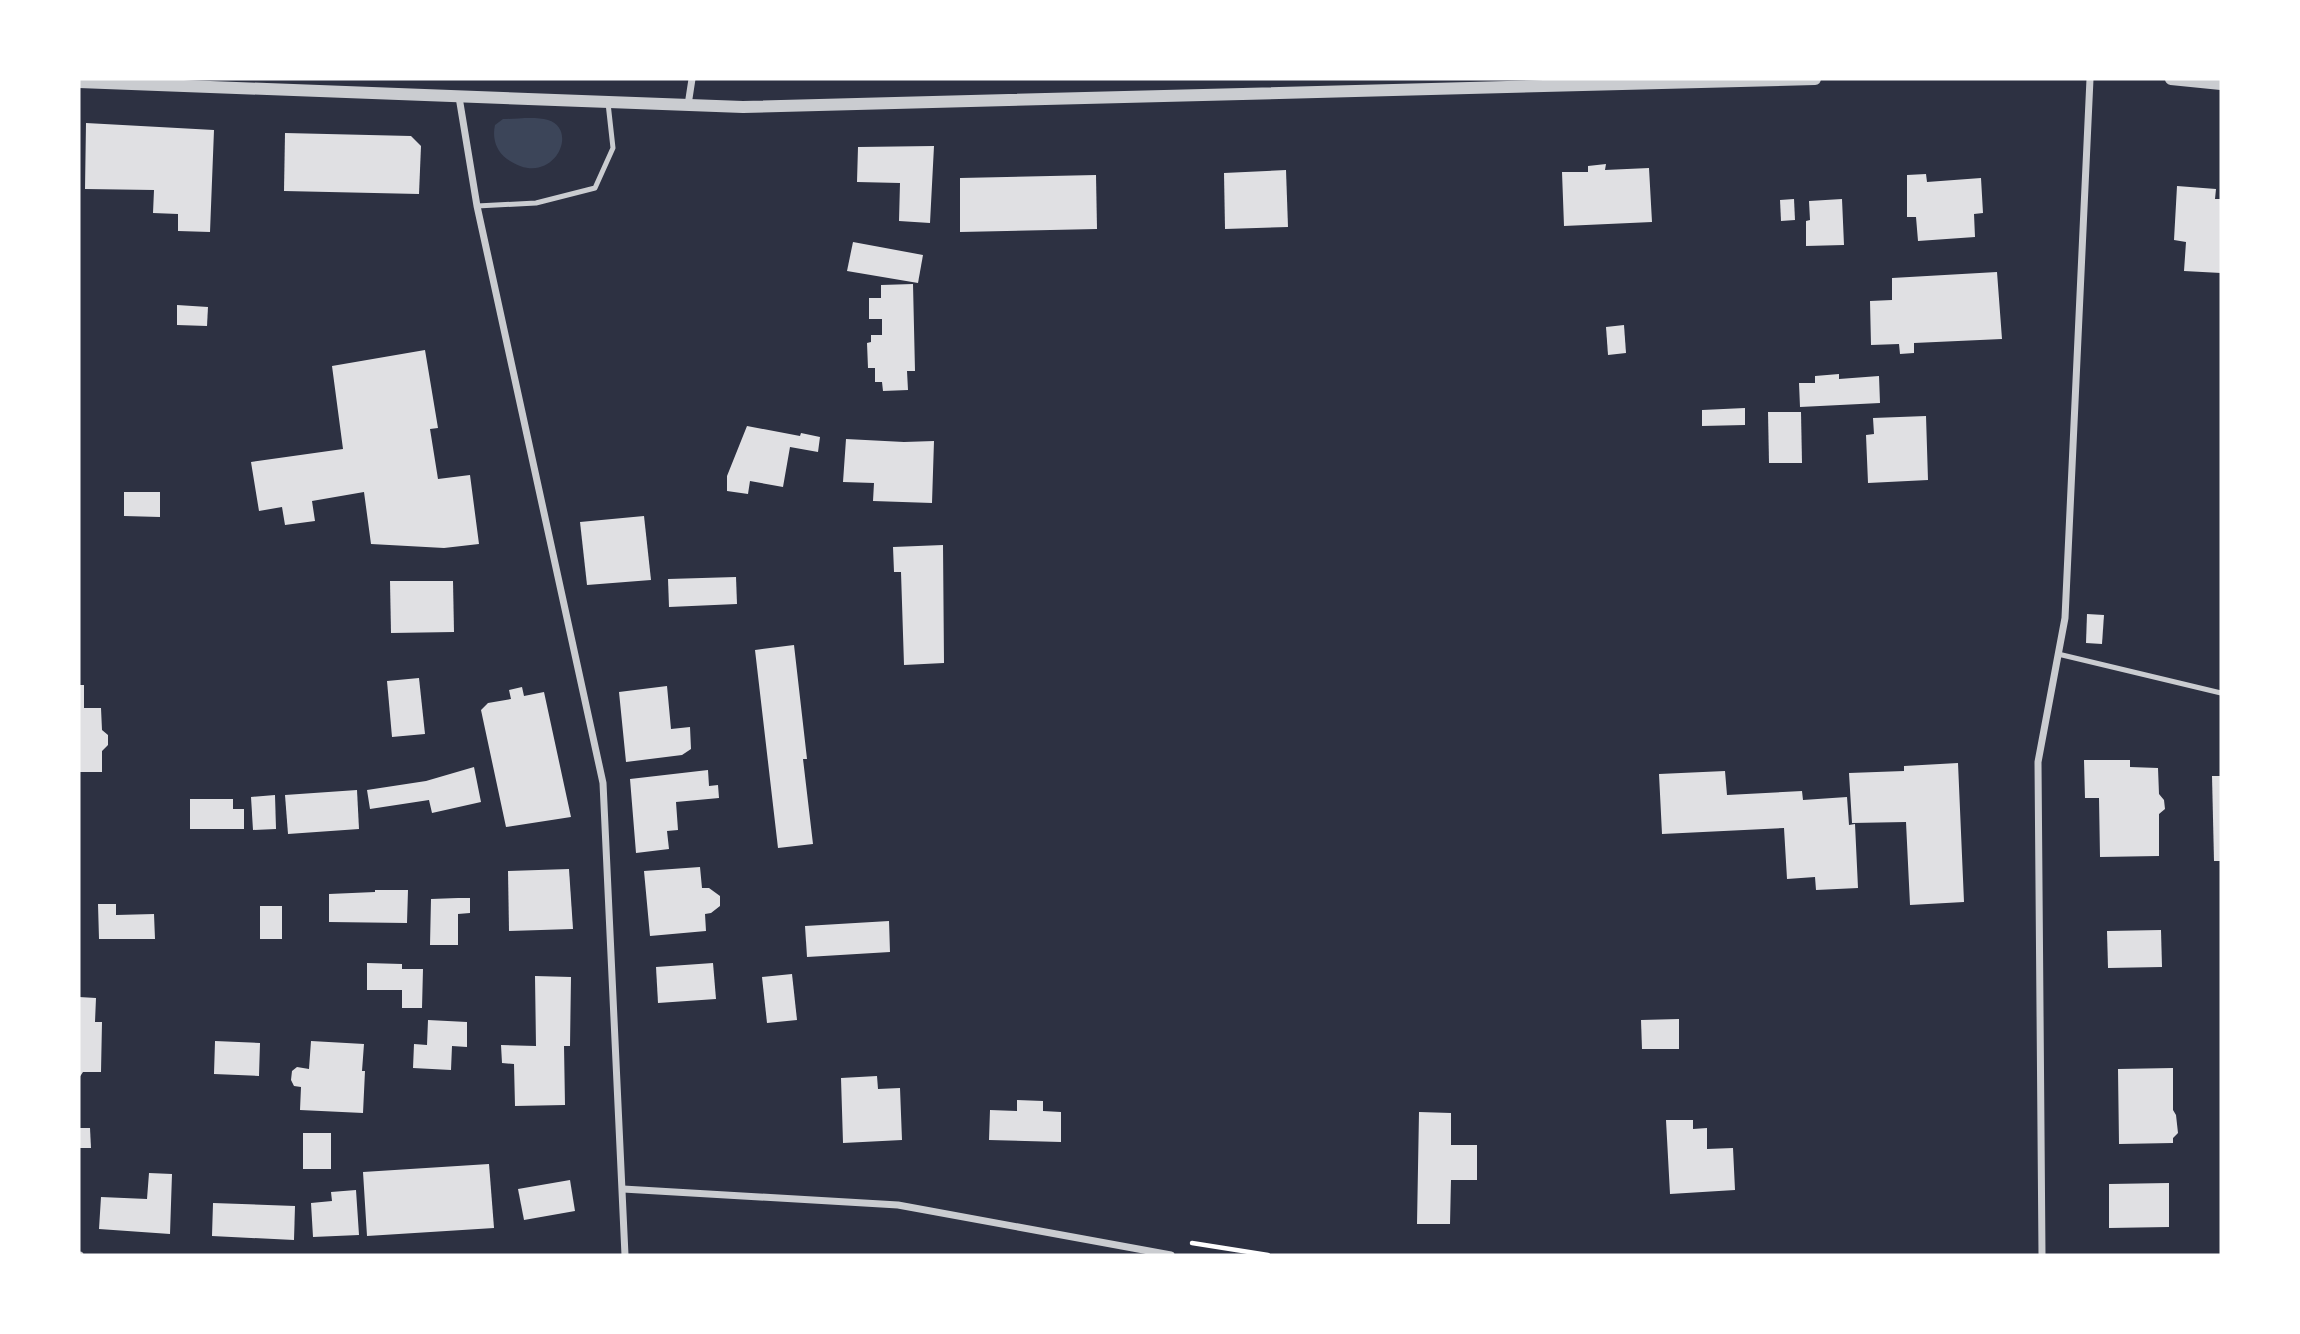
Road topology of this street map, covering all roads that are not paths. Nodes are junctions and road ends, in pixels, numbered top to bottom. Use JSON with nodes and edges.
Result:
{"nodes":[{"id":1,"x":692,"y":79,"type":"edge"},
{"id":2,"x":1815,"y":79,"type":"edge"},
{"id":3,"x":2090,"y":79,"type":"edge"},
{"id":4,"x":2171,"y":79,"type":"edge"},
{"id":5,"x":79,"y":82,"type":"edge"},
{"id":6,"x":2221,"y":84,"type":"edge"},
{"id":7,"x":459,"y":97,"type":"junction"},
{"id":8,"x":608,"y":103,"type":"junction"},
{"id":9,"x":688,"y":106,"type":"junction"},
{"id":10,"x":477,"y":206,"type":"junction"},
{"id":11,"x":2058,"y":654,"type":"junction"},
{"id":12,"x":2221,"y":693,"type":"edge"},
{"id":13,"x":624,"y":1189,"type":"junction"},
{"id":14,"x":625,"y":1255,"type":"edge"},
{"id":15,"x":1171,"y":1255,"type":"edge"},
{"id":16,"x":2042,"y":1255,"type":"edge"}],
"edges":[{"from":1,"to":9,"type":"street"},
{"from":2,"to":9,"type":"street"},
{"from":3,"to":11,"type":"street"},
{"from":4,"to":6,"type":"street"},
{"from":5,"to":7,"type":"street"},
{"from":7,"to":8,"type":"street"},
{"from":7,"to":10,"type":"street"},
{"from":8,"to":9,"type":"street"},
{"from":8,"to":10,"type":"lane"},
{"from":10,"to":13,"type":"street"},
{"from":11,"to":12,"type":"lane"},
{"from":11,"to":16,"type":"street"},
{"from":13,"to":14,"type":"street"},
{"from":13,"to":15,"type":"street"}]}
